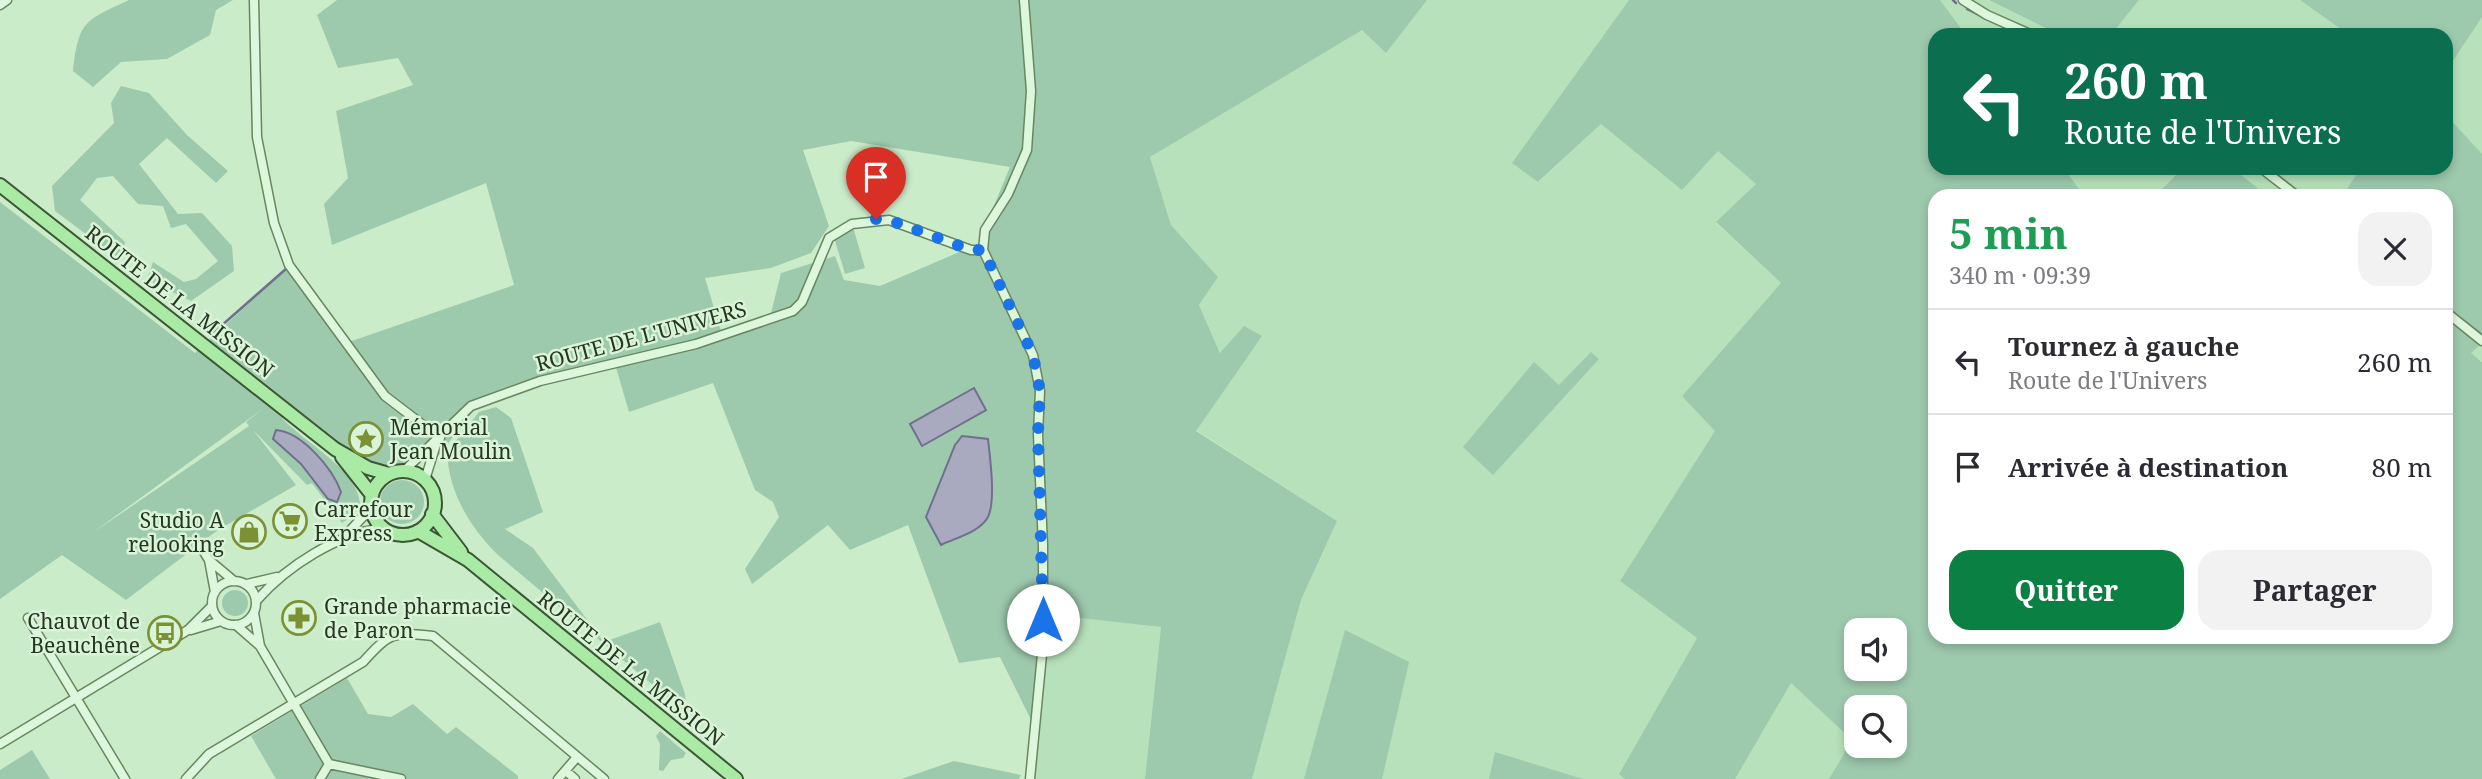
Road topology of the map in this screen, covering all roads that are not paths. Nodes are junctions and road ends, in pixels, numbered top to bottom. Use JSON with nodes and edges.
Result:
{"nodes":[{"id":1,"x":7,"y":0,"type":"edge"},
{"id":2,"x":254,"y":0,"type":"edge"},
{"id":3,"x":1024,"y":0,"type":"edge"},
{"id":4,"x":1964,"y":0,"type":"edge"},
{"id":5,"x":0,"y":5,"type":"edge"},
{"id":6,"x":2016,"y":28,"type":"edge"},
{"id":7,"x":2270,"y":175,"type":"edge"},
{"id":8,"x":0,"y":185,"type":"edge"},
{"id":9,"x":2288,"y":189,"type":"edge"},
{"id":10,"x":983,"y":250,"type":"junction"},
{"id":11,"x":2453,"y":318,"type":"edge"},
{"id":12,"x":2482,"y":341,"type":"edge"},
{"id":13,"x":438,"y":439,"type":"junction"},
{"id":14,"x":335,"y":449,"type":"junction"},
{"id":15,"x":404,"y":471,"type":"junction"},
{"id":16,"x":389,"y":474,"type":"junction"},
{"id":17,"x":425,"y":480,"type":"junction"},
{"id":18,"x":372,"y":501,"type":"junction"},
{"id":19,"x":432,"y":514,"type":"junction"},
{"id":20,"x":383,"y":528,"type":"junction"},
{"id":21,"x":418,"y":531,"type":"junction"},
{"id":22,"x":341,"y":539,"type":"junction"},
{"id":23,"x":199,"y":544,"type":"dead end"},
{"id":24,"x":209,"y":559,"type":"junction"},
{"id":25,"x":468,"y":560,"type":"junction"},
{"id":26,"x":280,"y":576,"type":"junction"},
{"id":27,"x":234,"y":580,"type":"junction"},
{"id":28,"x":247,"y":584,"type":"junction"},
{"id":29,"x":215,"y":592,"type":"junction"},
{"id":30,"x":257,"y":600,"type":"junction"},
{"id":31,"x":212,"y":606,"type":"junction"},
{"id":32,"x":254,"y":613,"type":"junction"},
{"id":33,"x":28,"y":618,"type":"dead end"},
{"id":34,"x":221,"y":621,"type":"junction"},
{"id":35,"x":236,"y":625,"type":"junction"},
{"id":36,"x":188,"y":630,"type":"junction"},
{"id":37,"x":260,"y":646,"type":"junction"},
{"id":38,"x":76,"y":697,"type":"junction"},
{"id":39,"x":294,"y":704,"type":"junction"},
{"id":40,"x":0,"y":744,"type":"edge"},
{"id":41,"x":577,"y":757,"type":"junction"},
{"id":42,"x":329,"y":764,"type":"junction"},
{"id":43,"x":566,"y":771,"type":"junction"},
{"id":44,"x":387,"y":778,"type":"edge"},
{"id":45,"x":125,"y":779,"type":"edge"},
{"id":46,"x":186,"y":779,"type":"edge"},
{"id":47,"x":320,"y":779,"type":"edge"},
{"id":48,"x":401,"y":779,"type":"edge"},
{"id":49,"x":558,"y":779,"type":"edge"},
{"id":50,"x":575,"y":779,"type":"edge"},
{"id":51,"x":604,"y":779,"type":"edge"},
{"id":52,"x":736,"y":779,"type":"edge"},
{"id":53,"x":1031,"y":779,"type":"edge"}],
"edges":[{"from":1,"to":5,"type":"street"},
{"from":2,"to":13,"type":"street"},
{"from":3,"to":10,"type":"street"},
{"from":4,"to":6,"type":"street"},
{"from":7,"to":9,"type":"street"},
{"from":8,"to":14,"type":"main road","name":"ROUTE DE LA MISSION"},
{"from":10,"to":13,"type":"street","name":"ROUTE DE L'UNIVERS"},
{"from":10,"to":53,"type":"street"},
{"from":11,"to":12,"type":"street"},
{"from":13,"to":15,"type":"street","name":"ROUTE DE L'UNIVERS"},
{"from":13,"to":17,"type":"street","name":"ROUTE DE L'UNIVERS"},
{"from":14,"to":16,"type":"main road"},
{"from":14,"to":18,"type":"main road"},
{"from":15,"to":16,"type":"main road"},
{"from":15,"to":17,"type":"main road"},
{"from":16,"to":18,"type":"main road"},
{"from":17,"to":19,"type":"main road"},
{"from":18,"to":20,"type":"main road"},
{"from":18,"to":22,"type":"street"},
{"from":19,"to":21,"type":"main road"},
{"from":19,"to":25,"type":"main road"},
{"from":20,"to":21,"type":"main road"},
{"from":20,"to":22,"type":"street"},
{"from":21,"to":25,"type":"main road"},
{"from":22,"to":26,"type":"street"},
{"from":23,"to":24,"type":"street"},
{"from":24,"to":27,"type":"street"},
{"from":24,"to":29,"type":"street"},
{"from":25,"to":52,"type":"main road","name":"ROUTE DE LA MISSION"},
{"from":26,"to":28,"type":"street"},
{"from":26,"to":30,"type":"street"},
{"from":27,"to":28,"type":"street"},
{"from":27,"to":29,"type":"street"},
{"from":28,"to":30,"type":"street"},
{"from":29,"to":31,"type":"street"},
{"from":30,"to":32,"type":"street"},
{"from":31,"to":34,"type":"street"},
{"from":31,"to":36,"type":"street"},
{"from":32,"to":35,"type":"street"},
{"from":32,"to":37,"type":"street"},
{"from":33,"to":38,"type":"street"},
{"from":34,"to":35,"type":"street"},
{"from":34,"to":36,"type":"street"},
{"from":35,"to":37,"type":"street"},
{"from":36,"to":38,"type":"street"},
{"from":37,"to":39,"type":"street"},
{"from":38,"to":40,"type":"street"},
{"from":38,"to":45,"type":"street"},
{"from":39,"to":41,"type":"street"},
{"from":39,"to":42,"type":"street"},
{"from":39,"to":46,"type":"street"},
{"from":41,"to":43,"type":"street"},
{"from":41,"to":51,"type":"street"},
{"from":42,"to":44,"type":"street"},
{"from":42,"to":47,"type":"street"},
{"from":43,"to":49,"type":"street"},
{"from":43,"to":50,"type":"street"},
{"from":44,"to":48,"type":"street"}]}
